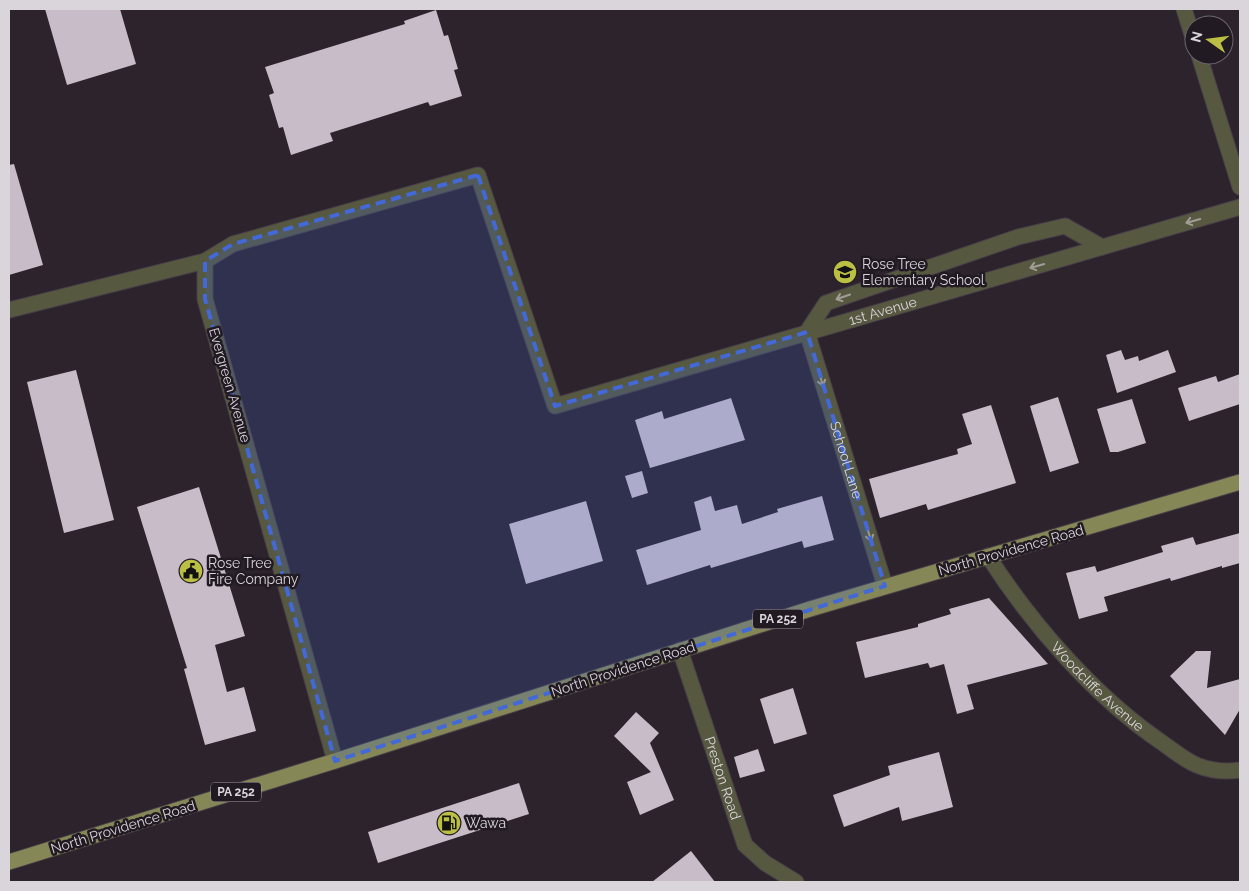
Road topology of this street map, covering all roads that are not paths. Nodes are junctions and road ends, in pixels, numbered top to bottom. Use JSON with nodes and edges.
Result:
{"nodes":[{"id":1,"x":1201,"y":65,"type":"edge"},
{"id":2,"x":1240,"y":187,"type":"edge"},
{"id":3,"x":1240,"y":207,"type":"edge"},
{"id":4,"x":1102,"y":247,"type":"junction"},
{"id":5,"x":205,"y":261,"type":"junction"},
{"id":6,"x":9,"y":310,"type":"edge"},
{"id":7,"x":807,"y":332,"type":"junction"},
{"id":8,"x":1240,"y":482,"type":"edge"},
{"id":9,"x":988,"y":556,"type":"junction"},
{"id":10,"x":884,"y":586,"type":"junction"},
{"id":11,"x":680,"y":650,"type":"junction"},
{"id":12,"x":335,"y":761,"type":"junction"},
{"id":13,"x":1240,"y":770,"type":"edge"},
{"id":14,"x":9,"y":862,"type":"edge"},
{"id":15,"x":796,"y":882,"type":"edge"}],
"edges":[{"from":1,"to":2,"type":"street"},
{"from":3,"to":4,"type":"street","name":"1st Avenue","one_way":true},
{"from":4,"to":7,"type":"street","name":"1st Avenue","one_way":true},
{"from":4,"to":7,"type":"street","one_way":true},
{"from":5,"to":6,"type":"street"},
{"from":5,"to":7,"type":"street","name":"1st Avenue"},
{"from":5,"to":12,"type":"street","name":"Evergreen Avenue"},
{"from":7,"to":10,"type":"street","name":"School Lane","one_way":true},
{"from":8,"to":9,"type":"main road","name":"North Providence Road","number":"PA 252"},
{"from":9,"to":10,"type":"main road","name":"North Providence Road","number":"PA 252"},
{"from":9,"to":13,"type":"street","name":"Woodcliffe Avenue"},
{"from":10,"to":11,"type":"main road","name":"North Providence Road","number":"PA 252"},
{"from":11,"to":12,"type":"main road","name":"North Providence Road","number":"PA 252"},
{"from":11,"to":15,"type":"street","name":"Preston Road"},
{"from":12,"to":14,"type":"main road","name":"North Providence Road","number":"PA 252"}]}
